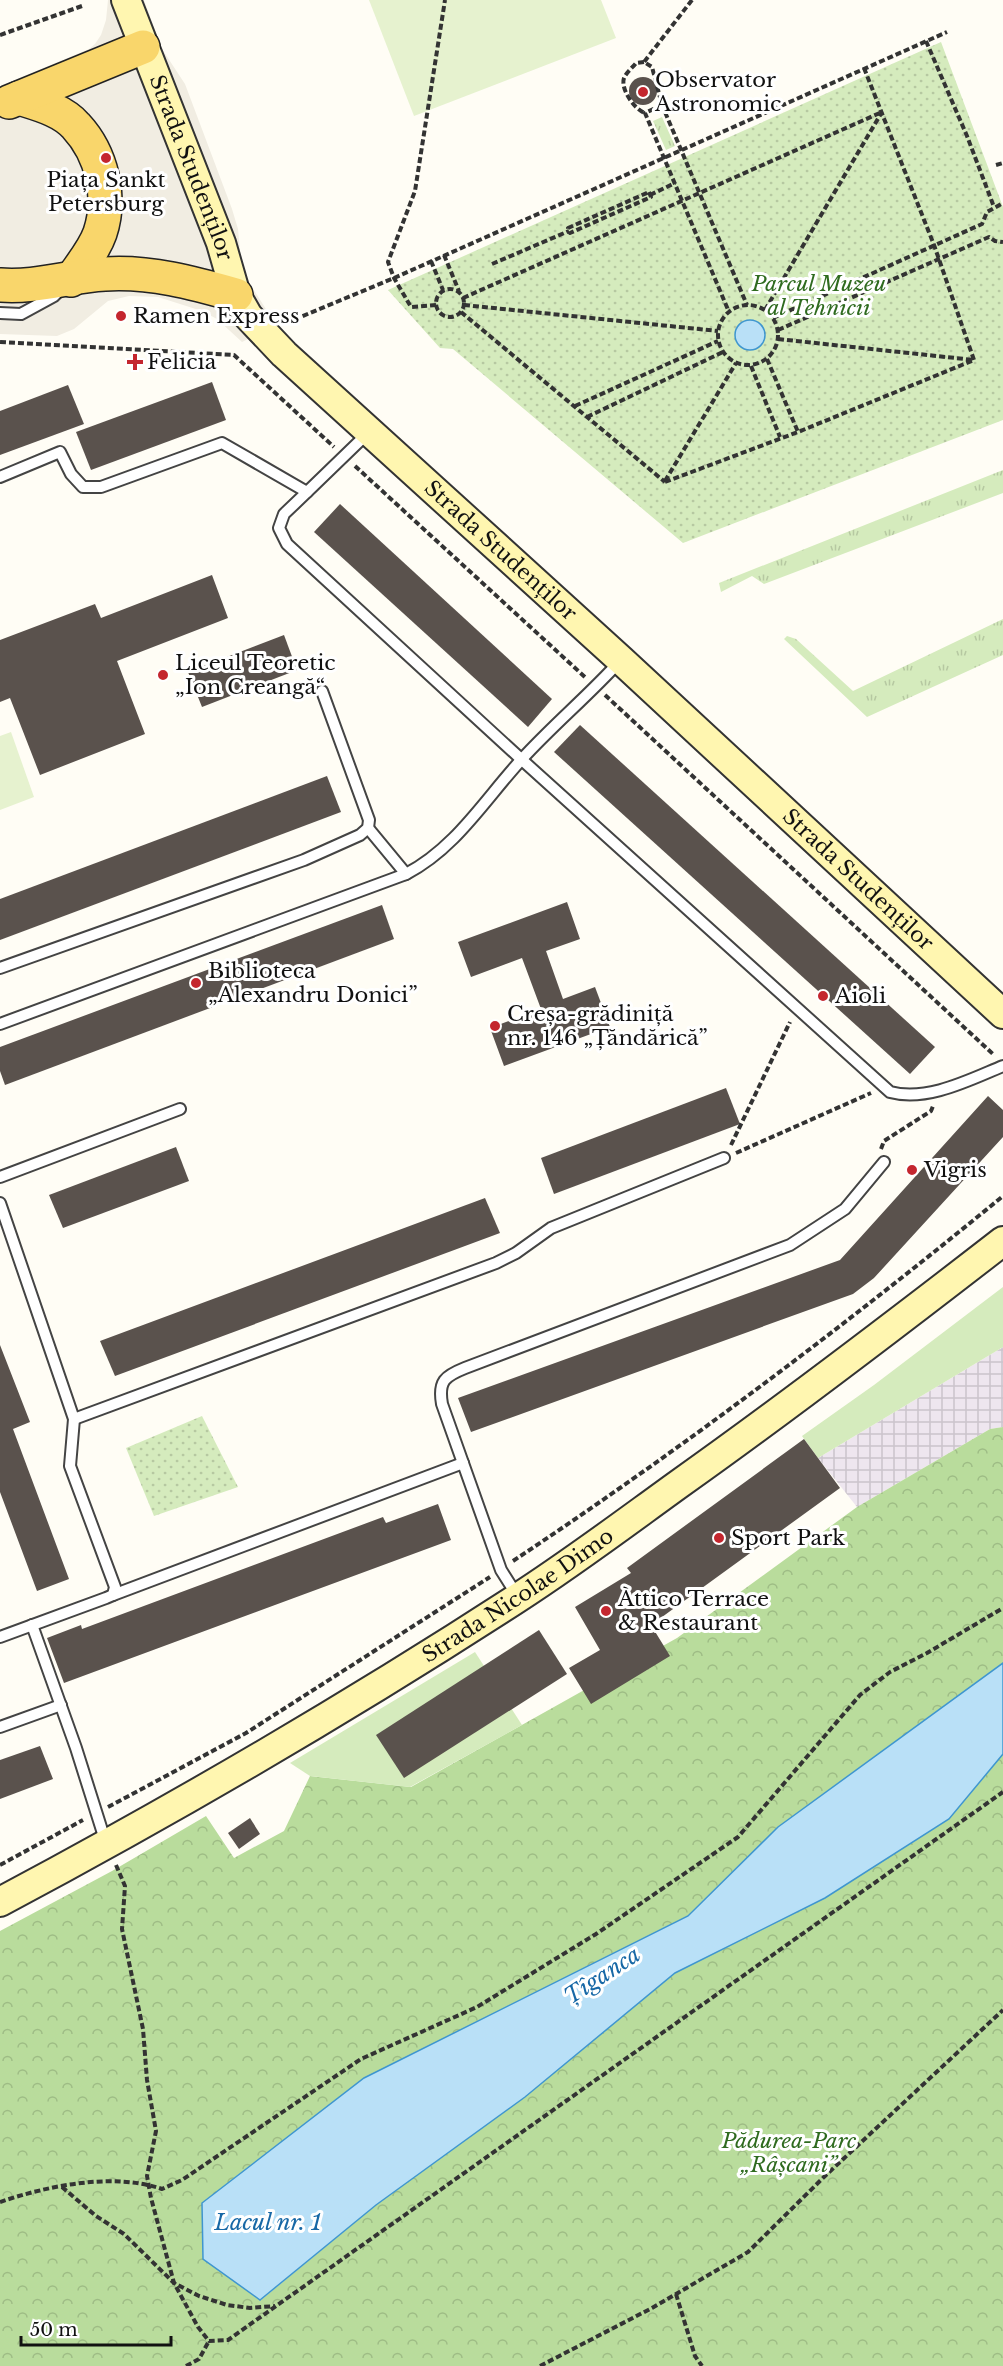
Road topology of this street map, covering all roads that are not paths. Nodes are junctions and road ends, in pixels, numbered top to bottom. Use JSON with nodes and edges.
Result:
{"nodes":[{"id":1,"x":126,"y":0,"type":"edge"},
{"id":2,"x":143,"y":47,"type":"junction"},
{"id":3,"x":10,"y":101,"type":"edge"},
{"id":4,"x":71,"y":280,"type":"junction"},
{"id":5,"x":0,"y":285,"type":"edge"},
{"id":6,"x":236,"y":295,"type":"junction"},
{"id":7,"x":0,"y":313,"type":"edge"},
{"id":8,"x":369,"y":432,"type":"junction"},
{"id":9,"x":0,"y":477,"type":"edge"},
{"id":10,"x":307,"y":492,"type":"junction"},
{"id":11,"x":621,"y":660,"type":"junction"},
{"id":12,"x":322,"y":691,"type":"dead end"},
{"id":13,"x":521,"y":759,"type":"junction"},
{"id":14,"x":368,"y":828,"type":"junction"},
{"id":15,"x":406,"y":874,"type":"junction"},
{"id":16,"x":0,"y":968,"type":"edge"},
{"id":17,"x":1003,"y":1014,"type":"edge"},
{"id":18,"x":0,"y":1024,"type":"edge"},
{"id":19,"x":1003,"y":1066,"type":"edge"},
{"id":20,"x":180,"y":1109,"type":"dead end"},
{"id":21,"x":724,"y":1158,"type":"road end"},
{"id":22,"x":884,"y":1162,"type":"road end"},
{"id":23,"x":0,"y":1177,"type":"edge"},
{"id":24,"x":0,"y":1203,"type":"edge"},
{"id":25,"x":1003,"y":1241,"type":"edge"},
{"id":26,"x":74,"y":1419,"type":"junction"},
{"id":27,"x":463,"y":1463,"type":"junction"},
{"id":28,"x":113,"y":1595,"type":"junction"},
{"id":29,"x":518,"y":1598,"type":"junction"},
{"id":30,"x":32,"y":1625,"type":"junction"},
{"id":31,"x":0,"y":1637,"type":"edge"},
{"id":32,"x":60,"y":1705,"type":"junction"},
{"id":33,"x":0,"y":1727,"type":"edge"},
{"id":34,"x":107,"y":1845,"type":"junction"},
{"id":35,"x":0,"y":1902,"type":"edge"}],
"edges":[{"from":1,"to":2,"type":"main road","name":"Strada Studenților"},
{"from":2,"to":3,"type":"main road"},
{"from":2,"to":6,"type":"main road","name":"Strada Studenților"},
{"from":3,"to":4,"type":"main road"},
{"from":4,"to":5,"type":"main road"},
{"from":4,"to":6,"type":"main road"},
{"from":4,"to":7,"type":"lane"},
{"from":6,"to":8,"type":"main road","name":"Strada Studenților"},
{"from":8,"to":10,"type":"lane"},
{"from":8,"to":11,"type":"main road","name":"Strada Studenților"},
{"from":9,"to":10,"type":"lane"},
{"from":10,"to":13,"type":"lane"},
{"from":11,"to":13,"type":"lane"},
{"from":11,"to":17,"type":"main road","name":"Strada Studenților"},
{"from":12,"to":14,"type":"lane"},
{"from":13,"to":15,"type":"lane"},
{"from":13,"to":19,"type":"lane"},
{"from":14,"to":15,"type":"lane"},
{"from":14,"to":16,"type":"lane"},
{"from":15,"to":18,"type":"lane"},
{"from":20,"to":23,"type":"lane"},
{"from":21,"to":26,"type":"lane"},
{"from":22,"to":27,"type":"lane"},
{"from":24,"to":26,"type":"lane"},
{"from":25,"to":29,"type":"main road","name":"Strada Nicolae Dimo"},
{"from":26,"to":28,"type":"lane"},
{"from":27,"to":28,"type":"lane"},
{"from":27,"to":29,"type":"lane"},
{"from":28,"to":30,"type":"lane"},
{"from":29,"to":34,"type":"main road","name":"Strada Nicolae Dimo"},
{"from":30,"to":31,"type":"lane"},
{"from":30,"to":32,"type":"lane"},
{"from":32,"to":33,"type":"lane"},
{"from":32,"to":34,"type":"lane"},
{"from":34,"to":35,"type":"main road","name":"Strada Nicolae Dimo"}]}
